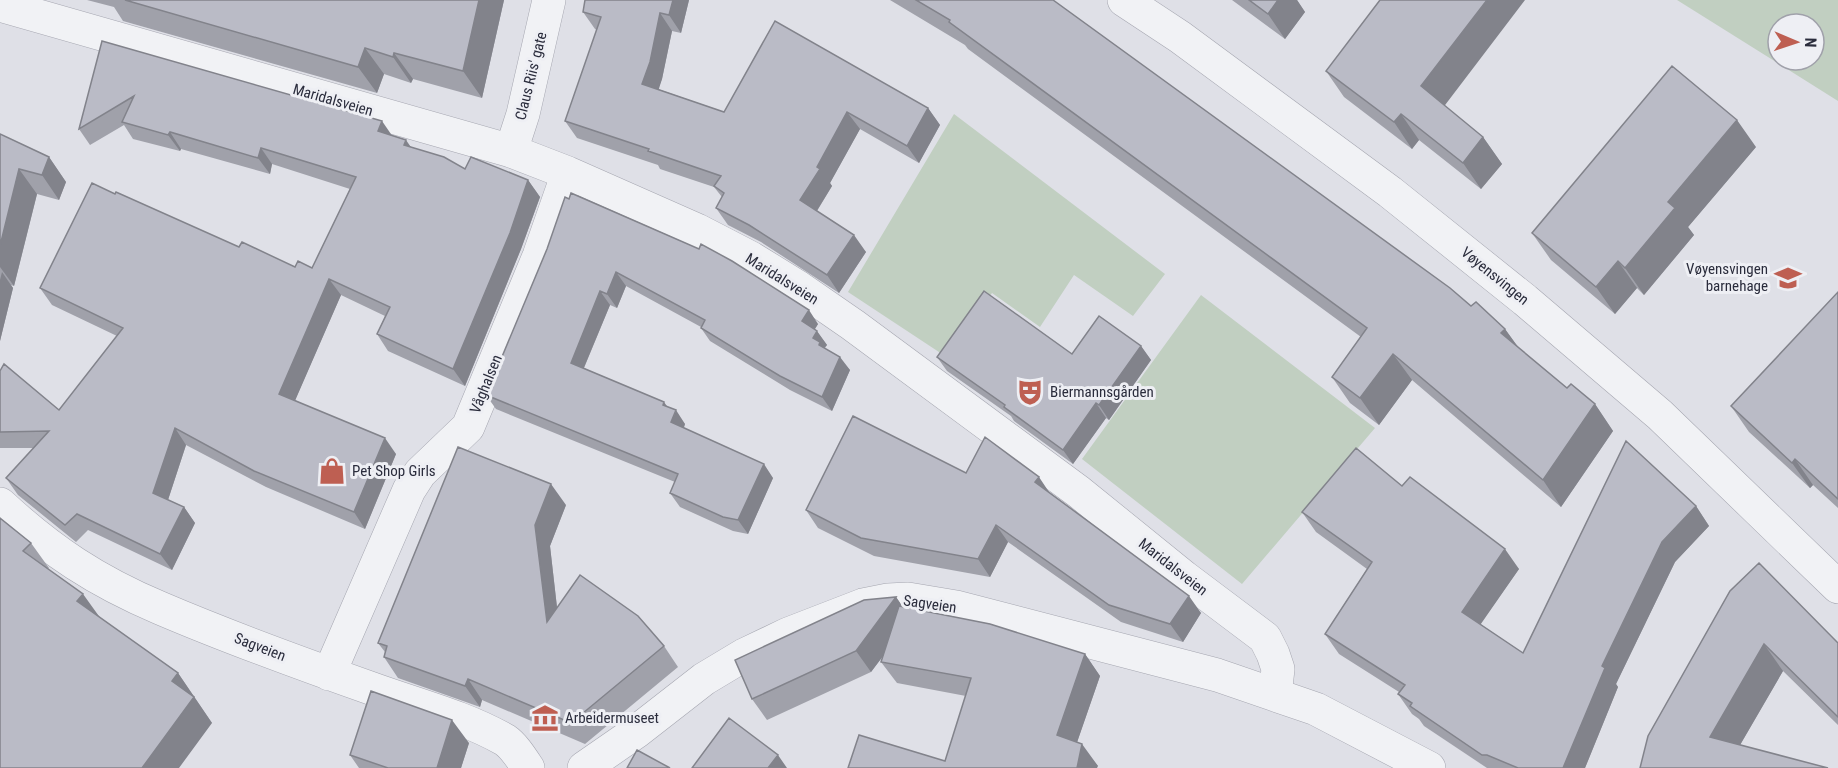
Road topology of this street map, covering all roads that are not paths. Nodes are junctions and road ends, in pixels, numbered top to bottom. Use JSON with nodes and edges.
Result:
{"nodes":[{"id":1,"x":549,"y":0,"type":"edge"},
{"id":2,"x":1124,"y":0,"type":"edge"},
{"id":3,"x":0,"y":5,"type":"edge"},
{"id":4,"x":511,"y":151,"type":"junction"},
{"id":5,"x":568,"y":173,"type":"junction"},
{"id":6,"x":0,"y":504,"type":"edge"},
{"id":7,"x":1838,"y":587,"type":"edge"},
{"id":8,"x":329,"y":674,"type":"junction"},
{"id":9,"x":1275,"y":694,"type":"junction"},
{"id":10,"x":528,"y":768,"type":"edge"},
{"id":11,"x":584,"y":768,"type":"edge"},
{"id":12,"x":1429,"y":768,"type":"edge"}],
"edges":[{"from":1,"to":4,"type":"street","name":"Claus Riis' gate"},
{"from":2,"to":7,"type":"street","name":"Vøyensvingen"},
{"from":3,"to":4,"type":"street","name":"Maridalsveien"},
{"from":4,"to":5,"type":"street","name":"Maridalsveien"},
{"from":5,"to":8,"type":"street","name":"Våghalsen"},
{"from":5,"to":9,"type":"street","name":"Maridalsveien"},
{"from":6,"to":8,"type":"street","name":"Sagveien"},
{"from":8,"to":10,"type":"street","name":"Sagveien"},
{"from":9,"to":11,"type":"street","name":"Sagveien"},
{"from":9,"to":12,"type":"street"}]}
